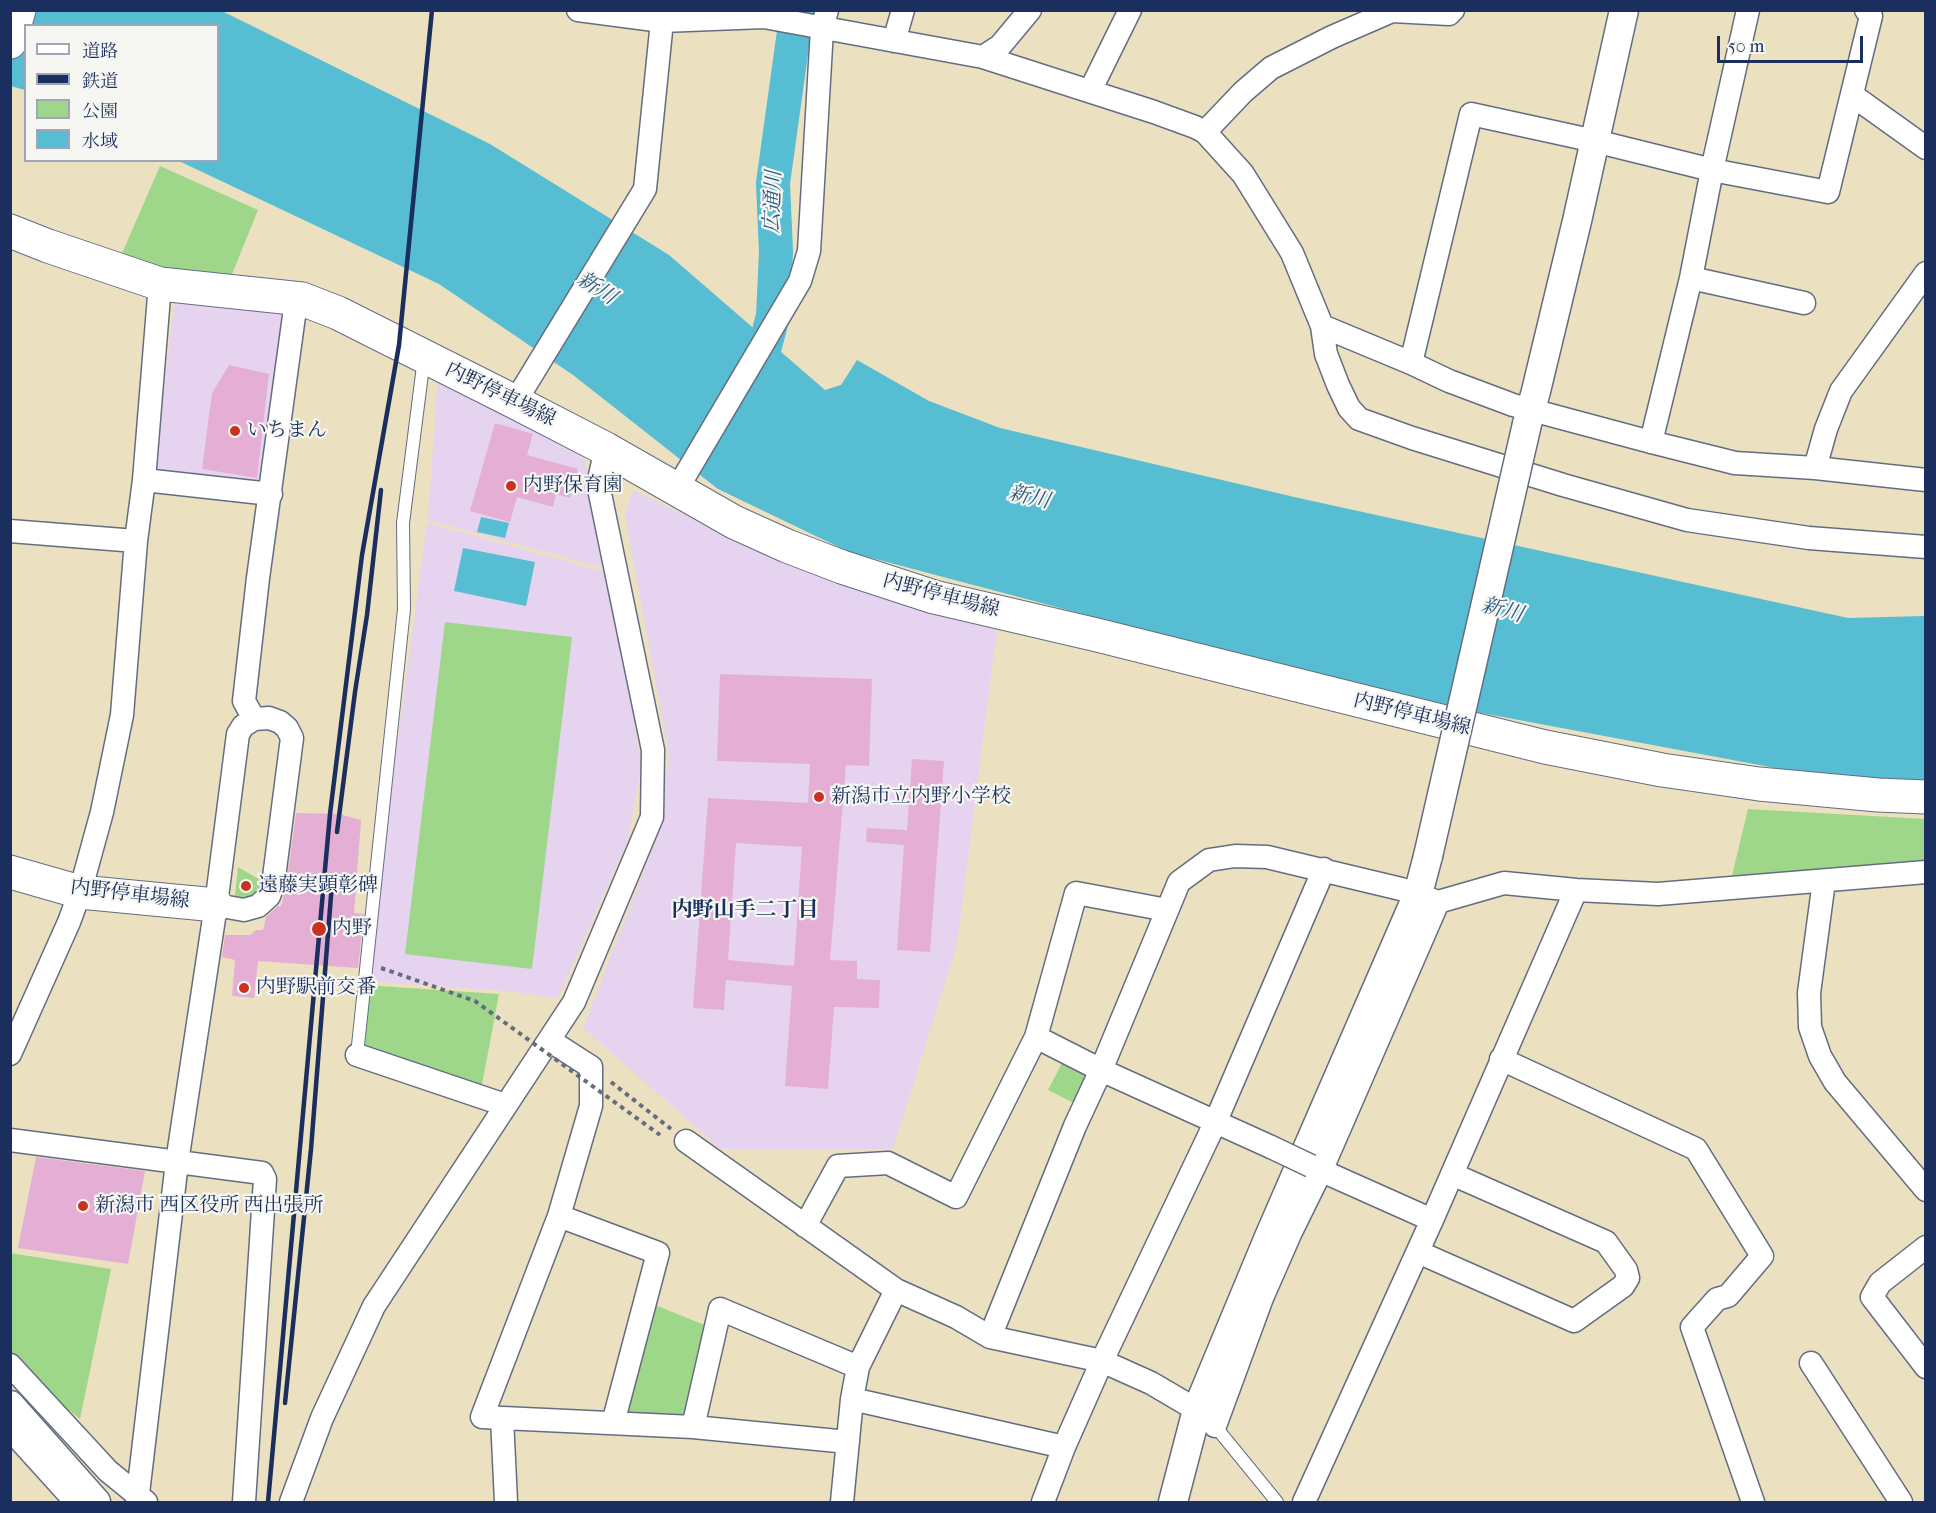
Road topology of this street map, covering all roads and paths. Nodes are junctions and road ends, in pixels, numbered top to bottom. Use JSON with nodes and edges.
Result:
{"nodes":[{"id":1,"x":19,"y":10,"type":"edge"},
{"id":2,"x":578,"y":10,"type":"edge"},
{"id":3,"x":903,"y":10,"type":"edge"},
{"id":4,"x":1030,"y":10,"type":"edge"},
{"id":5,"x":1130,"y":10,"type":"edge"},
{"id":6,"x":1453,"y":10,"type":"edge"},
{"id":7,"x":1624,"y":10,"type":"edge"},
{"id":8,"x":1749,"y":10,"type":"edge"},
{"id":9,"x":1866,"y":10,"type":"edge"},
{"id":10,"x":612,"y":12,"type":"edge"},
{"id":11,"x":758,"y":15,"type":"edge"},
{"id":12,"x":662,"y":21,"type":"junction"},
{"id":13,"x":821,"y":22,"type":"edge"},
{"id":14,"x":894,"y":41,"type":"junction"},
{"id":15,"x":10,"y":42,"type":"edge"},
{"id":16,"x":984,"y":57,"type":"junction"},
{"id":17,"x":1090,"y":91,"type":"junction"},
{"id":18,"x":1852,"y":95,"type":"junction"},
{"id":19,"x":1205,"y":132,"type":"junction"},
{"id":20,"x":1595,"y":141,"type":"junction"},
{"id":21,"x":1926,"y":148,"type":"edge"},
{"id":22,"x":1712,"y":170,"type":"junction"},
{"id":23,"x":10,"y":231,"type":"edge"},
{"id":24,"x":1926,"y":273,"type":"edge"},
{"id":25,"x":1691,"y":278,"type":"junction"},
{"id":26,"x":160,"y":284,"type":"junction"},
{"id":27,"x":302,"y":299,"type":"junction"},
{"id":28,"x":1804,"y":303,"type":"dead end"},
{"id":29,"x":1322,"y":326,"type":"junction"},
{"id":30,"x":424,"y":358,"type":"junction"},
{"id":31,"x":1411,"y":363,"type":"junction"},
{"id":32,"x":515,"y":402,"type":"junction"},
{"id":33,"x":1528,"y":417,"type":"junction"},
{"id":34,"x":1651,"y":442,"type":"junction"},
{"id":35,"x":606,"y":449,"type":"junction"},
{"id":36,"x":1815,"y":468,"type":"junction"},
{"id":37,"x":144,"y":480,"type":"junction"},
{"id":38,"x":1926,"y":480,"type":"edge"},
{"id":39,"x":677,"y":489,"type":"junction"},
{"id":40,"x":271,"y":494,"type":"junction"},
{"id":41,"x":11,"y":533,"type":"edge"},
{"id":42,"x":136,"y":541,"type":"junction"},
{"id":43,"x":1926,"y":547,"type":"edge"},
{"id":44,"x":254,"y":719,"type":"junction"},
{"id":45,"x":1926,"y":797,"type":"edge"},
{"id":46,"x":1324,"y":869,"type":"junction"},
{"id":47,"x":10,"y":872,"type":"edge"},
{"id":48,"x":1926,"y":872,"type":"edge"},
{"id":49,"x":1824,"y":881,"type":"junction"},
{"id":50,"x":1576,"y":890,"type":"junction"},
{"id":51,"x":80,"y":892,"type":"junction"},
{"id":52,"x":1428,"y":898,"type":"junction"},
{"id":53,"x":216,"y":904,"type":"junction"},
{"id":54,"x":1167,"y":910,"type":"junction"},
{"id":55,"x":381,"y":968,"type":"dead end"},
{"id":56,"x":1036,"y":1037,"type":"junction"},
{"id":57,"x":549,"y":1040,"type":"junction"},
{"id":58,"x":10,"y":1054,"type":"edge"},
{"id":59,"x":357,"y":1055,"type":"joint"},
{"id":60,"x":1501,"y":1059,"type":"junction"},
{"id":61,"x":591,"y":1067,"type":"junction"},
{"id":62,"x":1101,"y":1070,"type":"junction"},
{"id":63,"x":505,"y":1105,"type":"junction"},
{"id":64,"x":1215,"y":1123,"type":"junction"},
{"id":65,"x":666,"y":1125,"type":"dead end"},
{"id":66,"x":660,"y":1135,"type":"dead end"},
{"id":67,"x":10,"y":1140,"type":"edge"},
{"id":68,"x":686,"y":1141,"type":"dead end"},
{"id":69,"x":177,"y":1162,"type":"junction"},
{"id":70,"x":1316,"y":1168,"type":"junction"},
{"id":71,"x":1452,"y":1174,"type":"junction"},
{"id":72,"x":1926,"y":1190,"type":"edge"},
{"id":73,"x":559,"y":1216,"type":"junction"},
{"id":74,"x":1432,"y":1220,"type":"junction"},
{"id":75,"x":805,"y":1226,"type":"junction"},
{"id":76,"x":1926,"y":1247,"type":"edge"},
{"id":77,"x":1418,"y":1252,"type":"junction"},
{"id":78,"x":897,"y":1290,"type":"junction"},
{"id":79,"x":990,"y":1337,"type":"junction"},
{"id":80,"x":1102,"y":1361,"type":"junction"},
{"id":81,"x":1811,"y":1363,"type":"dead end"},
{"id":82,"x":10,"y":1365,"type":"edge"},
{"id":83,"x":858,"y":1367,"type":"junction"},
{"id":84,"x":1926,"y":1367,"type":"edge"},
{"id":85,"x":852,"y":1399,"type":"junction"},
{"id":86,"x":10,"y":1405,"type":"edge"},
{"id":87,"x":502,"y":1418,"type":"junction"},
{"id":88,"x":1206,"y":1418,"type":"junction"},
{"id":89,"x":613,"y":1423,"type":"junction"},
{"id":90,"x":693,"y":1427,"type":"junction"},
{"id":91,"x":10,"y":1429,"type":"edge"},
{"id":92,"x":848,"y":1442,"type":"junction"},
{"id":93,"x":1064,"y":1447,"type":"junction"},
{"id":94,"x":140,"y":1501,"type":"edge"},
{"id":95,"x":76,"y":1503,"type":"edge"},
{"id":96,"x":96,"y":1503,"type":"edge"},
{"id":97,"x":244,"y":1503,"type":"edge"},
{"id":98,"x":291,"y":1503,"type":"edge"},
{"id":99,"x":506,"y":1503,"type":"edge"},
{"id":100,"x":842,"y":1503,"type":"edge"},
{"id":101,"x":1043,"y":1503,"type":"edge"},
{"id":102,"x":1173,"y":1503,"type":"edge"},
{"id":103,"x":1277,"y":1503,"type":"edge"},
{"id":104,"x":1304,"y":1503,"type":"edge"},
{"id":105,"x":1754,"y":1503,"type":"edge"},
{"id":106,"x":1901,"y":1503,"type":"edge"}],
"edges":[{"from":1,"to":15,"type":"main road"},
{"from":2,"to":10,"type":"street"},
{"from":3,"to":14,"type":"street"},
{"from":4,"to":16,"type":"street"},
{"from":5,"to":17,"type":"street"},
{"from":6,"to":19,"type":"street"},
{"from":7,"to":20,"type":"street"},
{"from":8,"to":22,"type":"street"},
{"from":9,"to":18,"type":"street"},
{"from":10,"to":12,"type":"street"},
{"from":11,"to":12,"type":"street"},
{"from":11,"to":13,"type":"street"},
{"from":12,"to":32,"type":"street"},
{"from":13,"to":14,"type":"street"},
{"from":13,"to":39,"type":"street"},
{"from":14,"to":16,"type":"street"},
{"from":16,"to":17,"type":"street"},
{"from":17,"to":19,"type":"street"},
{"from":18,"to":21,"type":"street"},
{"from":18,"to":22,"type":"street"},
{"from":19,"to":29,"type":"street"},
{"from":20,"to":22,"type":"street"},
{"from":20,"to":31,"type":"street"},
{"from":20,"to":33,"type":"street"},
{"from":22,"to":25,"type":"street"},
{"from":23,"to":26,"type":"main road","name":"内野停車場線"},
{"from":24,"to":36,"type":"street"},
{"from":25,"to":28,"type":"street"},
{"from":25,"to":34,"type":"street"},
{"from":26,"to":27,"type":"main road","name":"内野停車場線"},
{"from":26,"to":37,"type":"street"},
{"from":27,"to":30,"type":"main road","name":"内野停車場線"},
{"from":27,"to":40,"type":"street"},
{"from":29,"to":31,"type":"street"},
{"from":29,"to":43,"type":"street"},
{"from":30,"to":32,"type":"main road","name":"内野停車場線"},
{"from":30,"to":59,"type":"lane"},
{"from":31,"to":33,"type":"street"},
{"from":32,"to":35,"type":"main road","name":"内野停車場線"},
{"from":33,"to":34,"type":"street"},
{"from":33,"to":52,"type":"street","bridge":true},
{"from":34,"to":36,"type":"street"},
{"from":35,"to":39,"type":"main road","name":"内野停車場線"},
{"from":35,"to":57,"type":"street"},
{"from":36,"to":38,"type":"street"},
{"from":37,"to":40,"type":"street"},
{"from":37,"to":42,"type":"street"},
{"from":39,"to":45,"type":"main road","name":"内野停車場線"},
{"from":40,"to":44,"type":"street"},
{"from":41,"to":42,"type":"street"},
{"from":42,"to":51,"type":"street"},
{"from":44,"to":53,"type":"street"},
{"from":44,"to":53,"type":"street"},
{"from":46,"to":52,"type":"street"},
{"from":46,"to":54,"type":"street"},
{"from":46,"to":64,"type":"street"},
{"from":47,"to":51,"type":"main road","name":"内野停車場線"},
{"from":48,"to":49,"type":"street"},
{"from":49,"to":50,"type":"street"},
{"from":49,"to":72,"type":"street"},
{"from":50,"to":52,"type":"street"},
{"from":50,"to":60,"type":"street"},
{"from":51,"to":53,"type":"main road","name":"内野停車場線"},
{"from":51,"to":58,"type":"street"},
{"from":52,"to":70,"type":"street"},
{"from":52,"to":88,"type":"street"},
{"from":53,"to":69,"type":"street"},
{"from":54,"to":56,"type":"street"},
{"from":54,"to":62,"type":"street"},
{"from":55,"to":66,"type":"path","bridge":true},
{"from":56,"to":62,"type":"street"},
{"from":56,"to":75,"type":"street"},
{"from":57,"to":61,"type":"street"},
{"from":57,"to":63,"type":"street"},
{"from":59,"to":63,"type":"street"},
{"from":60,"to":71,"type":"street"},
{"from":60,"to":105,"type":"street"},
{"from":61,"to":65,"type":"path"},
{"from":61,"to":73,"type":"street"},
{"from":62,"to":64,"type":"street"},
{"from":62,"to":79,"type":"street"},
{"from":63,"to":98,"type":"street"},
{"from":64,"to":70,"type":"street","bridge":true},
{"from":64,"to":80,"type":"street"},
{"from":67,"to":69,"type":"street"},
{"from":68,"to":75,"type":"street"},
{"from":69,"to":94,"type":"street"},
{"from":69,"to":97,"type":"street"},
{"from":70,"to":74,"type":"street"},
{"from":70,"to":88,"type":"street"},
{"from":71,"to":74,"type":"street"},
{"from":71,"to":77,"type":"street"},
{"from":73,"to":87,"type":"street"},
{"from":73,"to":89,"type":"street"},
{"from":74,"to":77,"type":"street"},
{"from":75,"to":78,"type":"street"},
{"from":76,"to":84,"type":"street"},
{"from":77,"to":104,"type":"street"},
{"from":78,"to":79,"type":"street"},
{"from":78,"to":83,"type":"street"},
{"from":79,"to":80,"type":"street"},
{"from":80,"to":88,"type":"street"},
{"from":80,"to":93,"type":"street"},
{"from":81,"to":106,"type":"street"},
{"from":82,"to":94,"type":"street"},
{"from":83,"to":85,"type":"street"},
{"from":83,"to":90,"type":"street"},
{"from":85,"to":92,"type":"street"},
{"from":85,"to":93,"type":"street"},
{"from":86,"to":96,"type":"street"},
{"from":87,"to":89,"type":"street"},
{"from":87,"to":99,"type":"street"},
{"from":88,"to":102,"type":"street"},
{"from":88,"to":103,"type":"lane"},
{"from":89,"to":90,"type":"street"},
{"from":90,"to":92,"type":"street"},
{"from":91,"to":95,"type":"street"},
{"from":92,"to":100,"type":"street"},
{"from":93,"to":101,"type":"street"}]}
